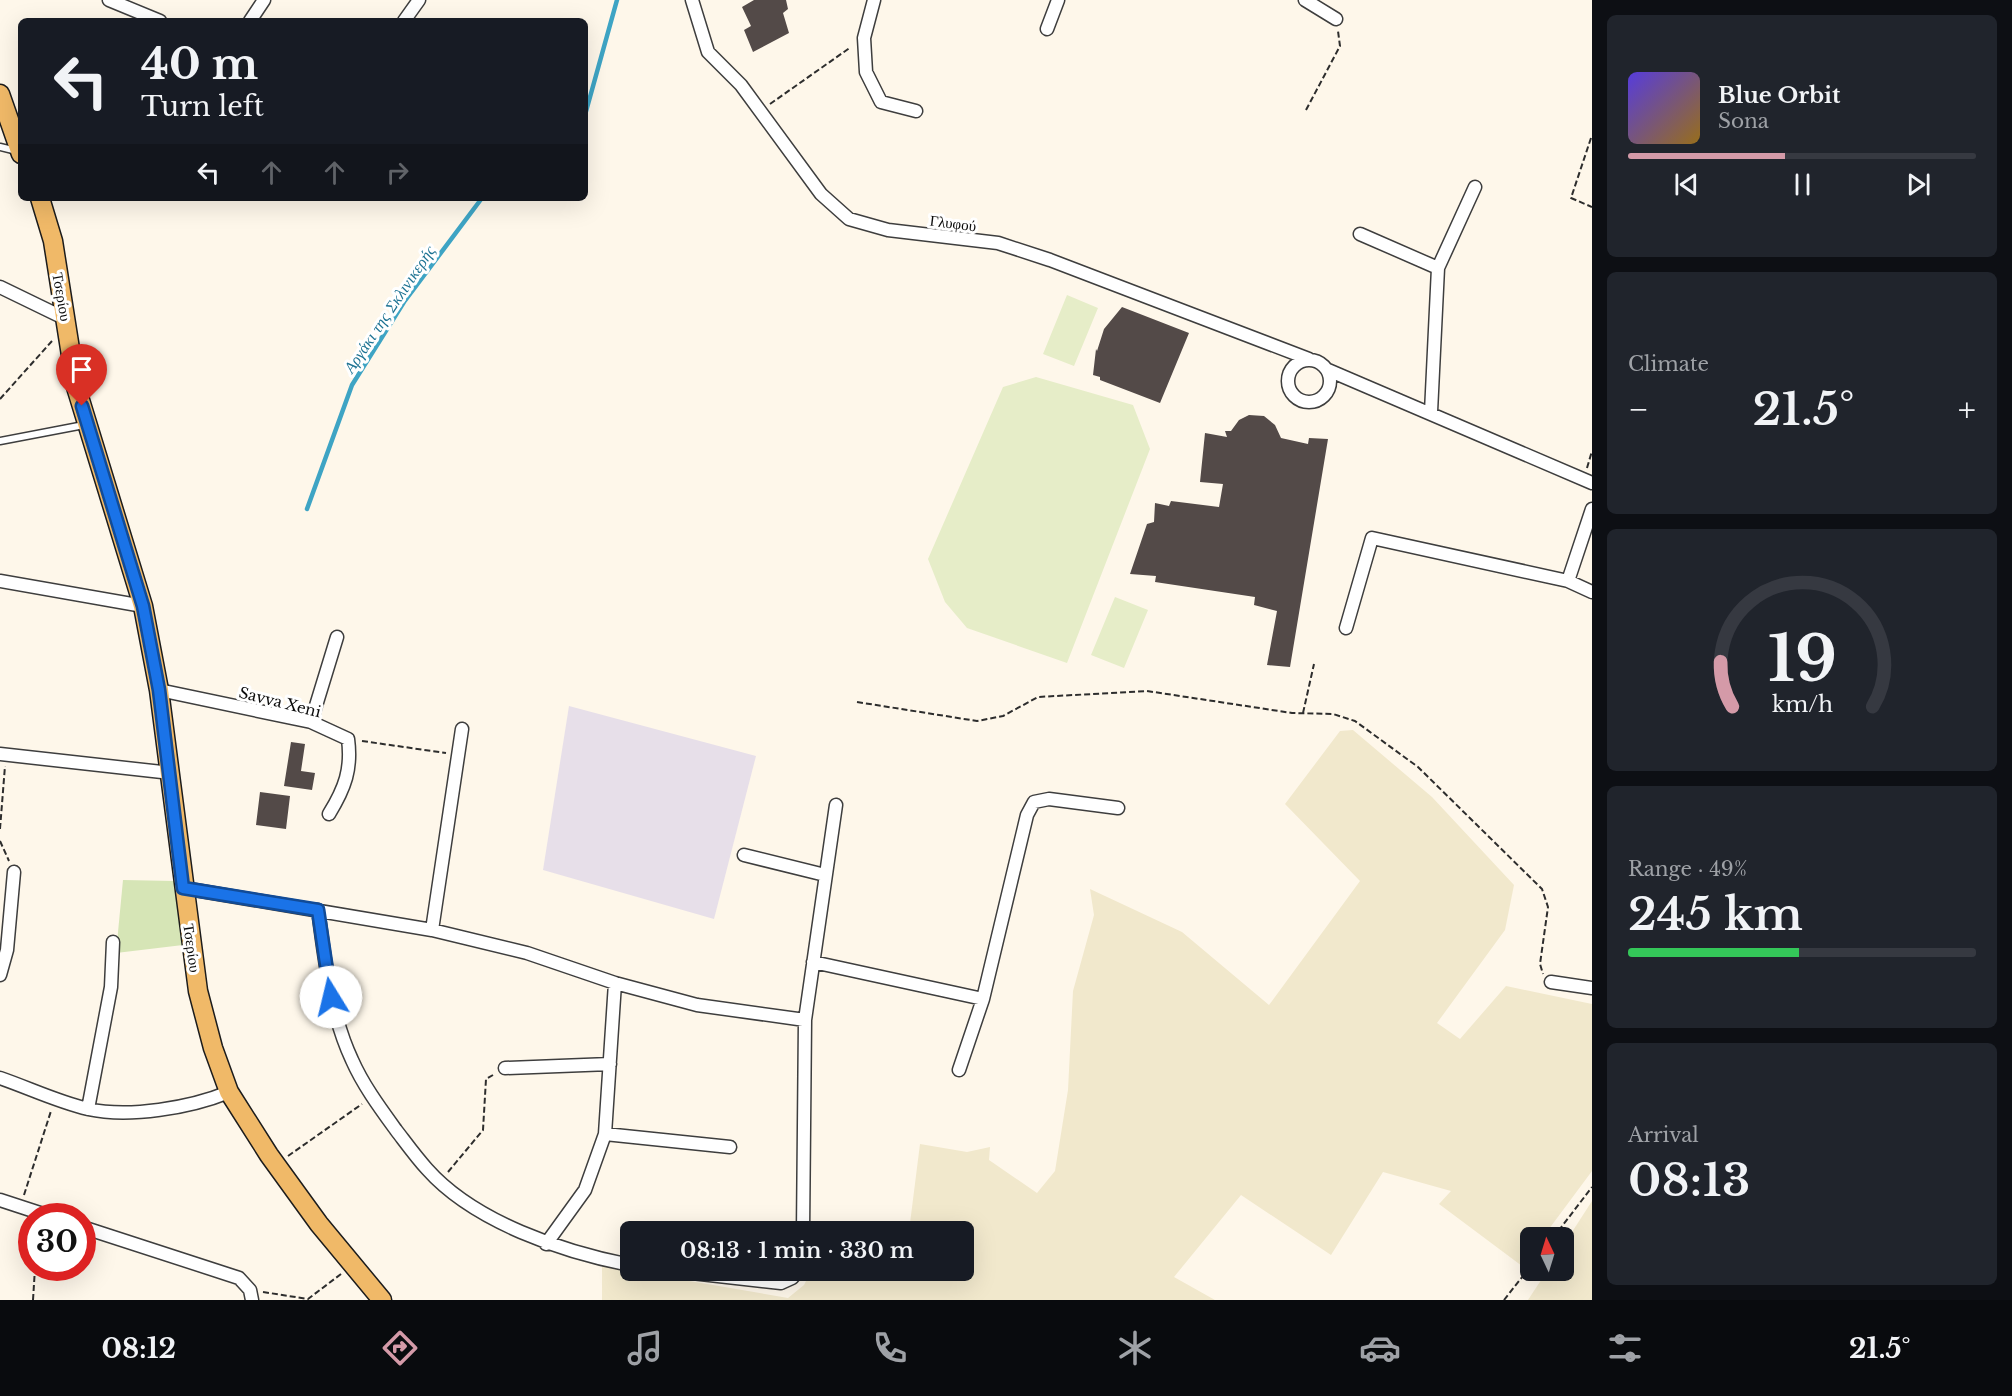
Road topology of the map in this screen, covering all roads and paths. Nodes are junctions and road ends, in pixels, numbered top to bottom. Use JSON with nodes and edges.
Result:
{"nodes":[{"id":1,"x":109,"y":0,"type":"edge"},
{"id":2,"x":264,"y":0,"type":"edge"},
{"id":3,"x":419,"y":0,"type":"edge"},
{"id":4,"x":692,"y":0,"type":"edge"},
{"id":5,"x":874,"y":0,"type":"edge"},
{"id":6,"x":1058,"y":0,"type":"edge"},
{"id":7,"x":1305,"y":0,"type":"edge"},
{"id":8,"x":150,"y":18,"type":"edge"},
{"id":9,"x":252,"y":18,"type":"edge"},
{"id":10,"x":406,"y":18,"type":"edge"},
{"id":11,"x":1336,"y":19,"type":"joint"},
{"id":12,"x":1047,"y":30,"type":"dead end"},
{"id":13,"x":864,"y":38,"type":"junction"},
{"id":14,"x":0,"y":94,"type":"edge"},
{"id":15,"x":1306,"y":110,"type":"dead end"},
{"id":16,"x":760,"y":111,"type":"junction"},
{"id":17,"x":916,"y":111,"type":"dead end"},
{"id":18,"x":1591,"y":138,"type":"edge"},
{"id":19,"x":18,"y":145,"type":"edge"},
{"id":20,"x":0,"y":147,"type":"edge"},
{"id":21,"x":18,"y":152,"type":"edge"},
{"id":22,"x":1475,"y":187,"type":"dead end"},
{"id":23,"x":41,"y":201,"type":"edge"},
{"id":24,"x":1592,"y":207,"type":"edge"},
{"id":25,"x":1360,"y":234,"type":"dead end"},
{"id":26,"x":1438,"y":268,"type":"junction"},
{"id":27,"x":0,"y":287,"type":"edge"},
{"id":28,"x":67,"y":321,"type":"junction"},
{"id":29,"x":1309,"y":359,"type":"junction"},
{"id":30,"x":1328,"y":370,"type":"junction"},
{"id":31,"x":0,"y":399,"type":"edge"},
{"id":32,"x":1431,"y":412,"type":"junction"},
{"id":33,"x":87,"y":425,"type":"junction"},
{"id":34,"x":0,"y":441,"type":"edge"},
{"id":35,"x":1592,"y":483,"type":"edge"},
{"id":36,"x":1592,"y":509,"type":"edge"},
{"id":37,"x":0,"y":581,"type":"edge"},
{"id":38,"x":1568,"y":581,"type":"junction"},
{"id":39,"x":1592,"y":592,"type":"edge"},
{"id":40,"x":143,"y":606,"type":"junction"},
{"id":41,"x":1346,"y":628,"type":"dead end"},
{"id":42,"x":337,"y":637,"type":"dead end"},
{"id":43,"x":1314,"y":664,"type":"dead end"},
{"id":44,"x":159,"y":690,"type":"junction"},
{"id":45,"x":857,"y":702,"type":"dead end"},
{"id":46,"x":1302,"y":714,"type":"junction"},
{"id":47,"x":311,"y":722,"type":"junction"},
{"id":48,"x":462,"y":729,"type":"dead end"},
{"id":49,"x":348,"y":739,"type":"junction"},
{"id":50,"x":3,"y":754,"type":"edge"},
{"id":51,"x":458,"y":755,"type":"junction"},
{"id":52,"x":171,"y":773,"type":"junction"},
{"id":53,"x":836,"y":805,"type":"dead end"},
{"id":54,"x":1118,"y":808,"type":"dead end"},
{"id":55,"x":329,"y":814,"type":"dead end"},
{"id":56,"x":0,"y":829,"type":"edge"},
{"id":57,"x":0,"y":841,"type":"edge"},
{"id":58,"x":744,"y":855,"type":"dead end"},
{"id":59,"x":14,"y":872,"type":"joint"},
{"id":60,"x":825,"y":875,"type":"junction"},
{"id":61,"x":183,"y":888,"type":"junction"},
{"id":62,"x":318,"y":910,"type":"junction"},
{"id":63,"x":432,"y":930,"type":"junction"},
{"id":64,"x":113,"y":942,"type":"dead end"},
{"id":65,"x":813,"y":962,"type":"junction"},
{"id":66,"x":0,"y":975,"type":"edge"},
{"id":67,"x":1551,"y":982,"type":"joint"},
{"id":68,"x":615,"y":983,"type":"junction"},
{"id":69,"x":1592,"y":988,"type":"edge"},
{"id":70,"x":983,"y":999,"type":"junction"},
{"id":71,"x":805,"y":1020,"type":"junction"},
{"id":72,"x":610,"y":1064,"type":"junction"},
{"id":73,"x":505,"y":1068,"type":"joint"},
{"id":74,"x":959,"y":1070,"type":"dead end"},
{"id":75,"x":0,"y":1078,"type":"edge"},
{"id":76,"x":229,"y":1092,"type":"junction"},
{"id":77,"x":373,"y":1096,"type":"junction"},
{"id":78,"x":55,"y":1097,"type":"junction"},
{"id":79,"x":88,"y":1109,"type":"junction"},
{"id":80,"x":605,"y":1134,"type":"junction"},
{"id":81,"x":730,"y":1147,"type":"dead end"},
{"id":82,"x":276,"y":1165,"type":"junction"},
{"id":83,"x":440,"y":1181,"type":"junction"},
{"id":84,"x":1592,"y":1187,"type":"edge"},
{"id":85,"x":0,"y":1200,"type":"edge"},
{"id":86,"x":22,"y":1203,"type":"edge"},
{"id":87,"x":18,"y":1206,"type":"edge"},
{"id":88,"x":803,"y":1221,"type":"edge"},
{"id":89,"x":1561,"y":1227,"type":"edge"},
{"id":90,"x":96,"y":1232,"type":"edge"},
{"id":91,"x":546,"y":1244,"type":"junction"},
{"id":92,"x":620,"y":1262,"type":"edge"},
{"id":93,"x":353,"y":1265,"type":"junction"},
{"id":94,"x":1520,"y":1280,"type":"edge"},
{"id":95,"x":34,"y":1281,"type":"edge"},
{"id":96,"x":746,"y":1281,"type":"edge"},
{"id":97,"x":785,"y":1281,"type":"edge"},
{"id":98,"x":251,"y":1295,"type":"edge"},
{"id":99,"x":33,"y":1300,"type":"edge"},
{"id":100,"x":382,"y":1300,"type":"edge"},
{"id":101,"x":1504,"y":1300,"type":"edge"}],
"edges":[{"from":1,"to":8,"type":"street"},
{"from":2,"to":9,"type":"street"},
{"from":3,"to":10,"type":"street"},
{"from":4,"to":16,"type":"street","name":"Γλυφού"},
{"from":5,"to":13,"type":"street"},
{"from":6,"to":12,"type":"street"},
{"from":7,"to":11,"type":"street"},
{"from":11,"to":15,"type":"path"},
{"from":13,"to":16,"type":"path"},
{"from":13,"to":17,"type":"street"},
{"from":14,"to":19,"type":"main road"},
{"from":16,"to":29,"type":"street","name":"Γλυφού"},
{"from":18,"to":24,"type":"path"},
{"from":20,"to":21,"type":"lane"},
{"from":22,"to":26,"type":"street"},
{"from":23,"to":28,"type":"main road","name":"Τσερίου"},
{"from":25,"to":26,"type":"street"},
{"from":26,"to":32,"type":"street"},
{"from":27,"to":28,"type":"street"},
{"from":28,"to":31,"type":"path"},
{"from":28,"to":33,"type":"main road","name":"Τσερίου"},
{"from":29,"to":30,"type":"street"},
{"from":29,"to":30,"type":"street"},
{"from":30,"to":32,"type":"street"},
{"from":32,"to":35,"type":"street"},
{"from":33,"to":34,"type":"lane"},
{"from":33,"to":40,"type":"main road","name":"Τσερίου"},
{"from":36,"to":38,"type":"street"},
{"from":37,"to":40,"type":"street"},
{"from":38,"to":39,"type":"street"},
{"from":38,"to":41,"type":"street"},
{"from":40,"to":44,"type":"main road","name":"Τσερίου"},
{"from":42,"to":47,"type":"street"},
{"from":43,"to":46,"type":"path"},
{"from":44,"to":47,"type":"street","name":"Savva Xeni"},
{"from":44,"to":52,"type":"main road","name":"Τσερίου"},
{"from":45,"to":46,"type":"path"},
{"from":46,"to":67,"type":"path"},
{"from":47,"to":49,"type":"street","name":"Savva Xeni"},
{"from":48,"to":51,"type":"street"},
{"from":49,"to":51,"type":"path"},
{"from":49,"to":55,"type":"street"},
{"from":50,"to":52,"type":"street"},
{"from":50,"to":56,"type":"path"},
{"from":51,"to":63,"type":"street"},
{"from":52,"to":61,"type":"main road","name":"Τσερίου"},
{"from":53,"to":60,"type":"street"},
{"from":54,"to":70,"type":"street"},
{"from":57,"to":59,"type":"path"},
{"from":58,"to":60,"type":"street"},
{"from":59,"to":66,"type":"street"},
{"from":60,"to":65,"type":"street"},
{"from":61,"to":62,"type":"street"},
{"from":61,"to":76,"type":"main road","name":"Τσερίου"},
{"from":62,"to":63,"type":"street"},
{"from":62,"to":77,"type":"street"},
{"from":63,"to":68,"type":"street"},
{"from":64,"to":79,"type":"street"},
{"from":65,"to":70,"type":"street"},
{"from":65,"to":71,"type":"street"},
{"from":67,"to":69,"type":"street"},
{"from":68,"to":71,"type":"street"},
{"from":68,"to":72,"type":"street"},
{"from":70,"to":74,"type":"street"},
{"from":71,"to":88,"type":"street"},
{"from":72,"to":73,"type":"street"},
{"from":72,"to":80,"type":"street"},
{"from":73,"to":83,"type":"path"},
{"from":75,"to":78,"type":"street"},
{"from":76,"to":79,"type":"street"},
{"from":76,"to":82,"type":"main road","name":"Τσερίου"},
{"from":77,"to":82,"type":"path"},
{"from":77,"to":83,"type":"street"},
{"from":78,"to":79,"type":"street"},
{"from":78,"to":86,"type":"path"},
{"from":80,"to":81,"type":"street"},
{"from":80,"to":91,"type":"street"},
{"from":82,"to":93,"type":"main road","name":"Τσερίου"},
{"from":83,"to":91,"type":"street"},
{"from":84,"to":89,"type":"path"},
{"from":85,"to":87,"type":"street"},
{"from":90,"to":98,"type":"street"},
{"from":91,"to":92,"type":"street"},
{"from":93,"to":98,"type":"path"},
{"from":93,"to":100,"type":"main road","name":"Τσερίου"},
{"from":94,"to":101,"type":"path"},
{"from":95,"to":99,"type":"path"},
{"from":96,"to":97,"type":"street"}]}
